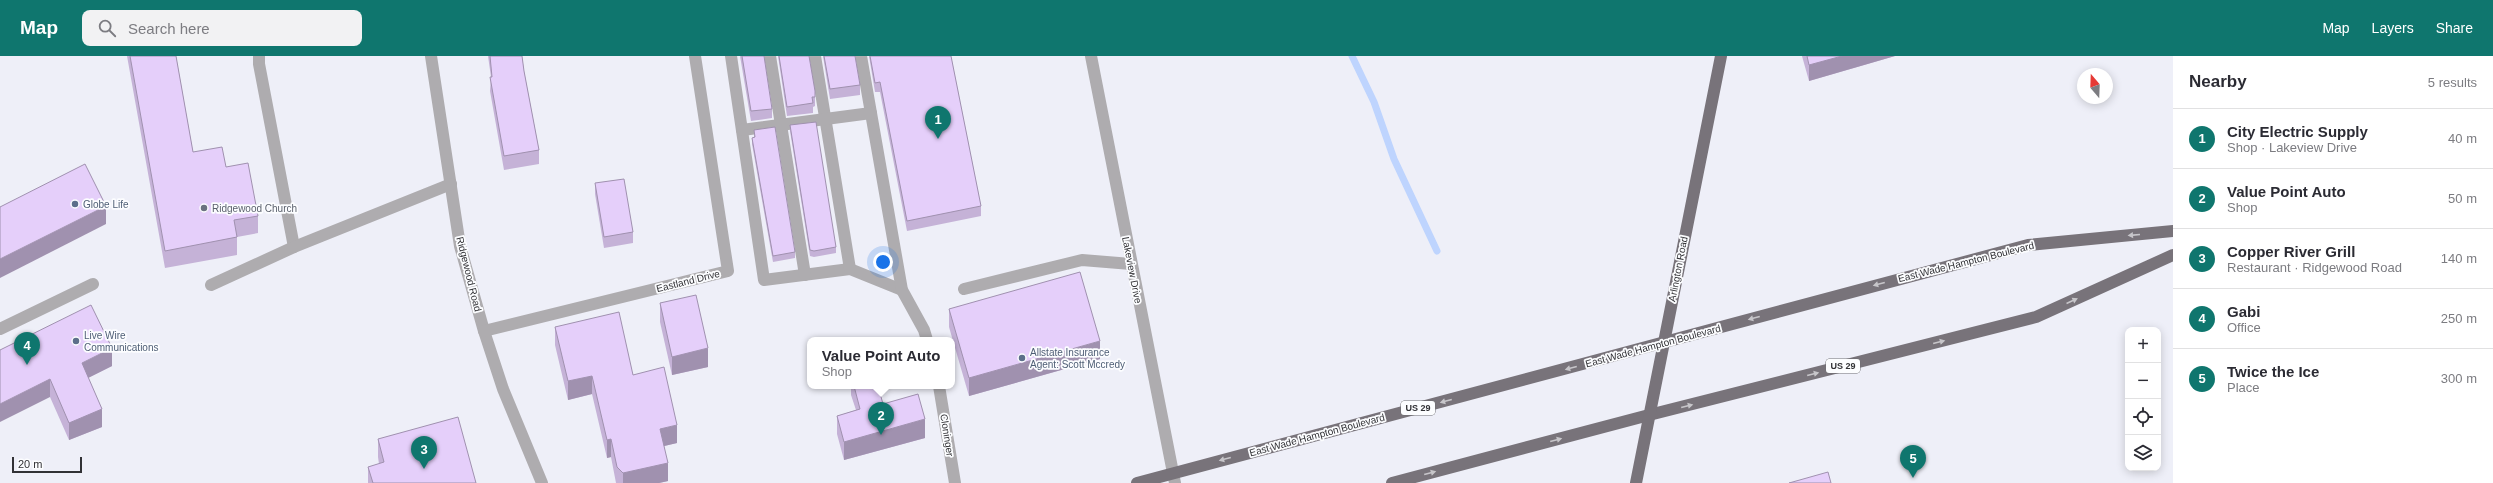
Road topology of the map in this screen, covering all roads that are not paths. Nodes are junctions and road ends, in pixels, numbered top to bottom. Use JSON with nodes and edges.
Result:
{"nodes":[{"id":1,"x":259,"y":56,"type":"edge"},
{"id":2,"x":432,"y":56,"type":"edge"},
{"id":3,"x":695,"y":56,"type":"edge"},
{"id":4,"x":731,"y":56,"type":"edge"},
{"id":5,"x":770,"y":56,"type":"edge"},
{"id":6,"x":815,"y":56,"type":"edge"},
{"id":7,"x":861,"y":56,"type":"edge"},
{"id":8,"x":1091,"y":56,"type":"edge"},
{"id":9,"x":1721,"y":56,"type":"edge"},
{"id":10,"x":871,"y":113,"type":"junction"},
{"id":11,"x":825,"y":118,"type":"junction"},
{"id":12,"x":781,"y":125,"type":"junction"},
{"id":13,"x":742,"y":130,"type":"junction"},
{"id":14,"x":451,"y":184,"type":"junction"},
{"id":15,"x":2173,"y":231,"type":"edge"},
{"id":16,"x":294,"y":247,"type":"junction"},
{"id":17,"x":2173,"y":255,"type":"edge"},
{"id":18,"x":1131,"y":264,"type":"junction"},
{"id":19,"x":850,"y":269,"type":"junction"},
{"id":20,"x":805,"y":275,"type":"junction"},
{"id":21,"x":93,"y":284,"type":"dead end"},
{"id":22,"x":211,"y":285,"type":"dead end"},
{"id":23,"x":964,"y":289,"type":"dead end"},
{"id":24,"x":902,"y":290,"type":"junction"},
{"id":25,"x":0,"y":329,"type":"edge"},
{"id":26,"x":484,"y":331,"type":"junction"},
{"id":27,"x":926,"y":335,"type":"edge"},
{"id":28,"x":1663,"y":344,"type":"junction"},
{"id":29,"x":939,"y":389,"type":"edge"},
{"id":30,"x":1649,"y":415,"type":"junction"},
{"id":31,"x":1173,"y":478,"type":"edge"},
{"id":32,"x":542,"y":483,"type":"edge"},
{"id":33,"x":955,"y":483,"type":"edge"},
{"id":34,"x":1137,"y":483,"type":"edge"},
{"id":35,"x":1392,"y":483,"type":"edge"},
{"id":36,"x":1636,"y":483,"type":"edge"}],
"edges":[{"from":1,"to":16,"type":"street"},
{"from":2,"to":14,"type":"street","name":"Ridgewood Road"},
{"from":3,"to":26,"type":"street","name":"Eastland Drive"},
{"from":4,"to":13,"type":"street"},
{"from":5,"to":12,"type":"street"},
{"from":6,"to":11,"type":"street"},
{"from":7,"to":10,"type":"street"},
{"from":8,"to":18,"type":"street","name":"Lakeview Drive"},
{"from":9,"to":28,"type":"main road","name":"Arlington Road"},
{"from":10,"to":11,"type":"street"},
{"from":10,"to":24,"type":"street"},
{"from":11,"to":12,"type":"street"},
{"from":11,"to":19,"type":"street"},
{"from":12,"to":13,"type":"street"},
{"from":12,"to":20,"type":"street"},
{"from":13,"to":20,"type":"street"},
{"from":14,"to":16,"type":"street"},
{"from":14,"to":26,"type":"street","name":"Ridgewood Road"},
{"from":15,"to":28,"type":"main road","name":"East Wade Hampton Boulevard","number":"US 29","one_way":true},
{"from":16,"to":22,"type":"street"},
{"from":30,"to":17,"type":"main road","number":"US 29","one_way":true},
{"from":18,"to":23,"type":"street"},
{"from":18,"to":31,"type":"street","name":"Lakeview Drive"},
{"from":19,"to":20,"type":"street"},
{"from":19,"to":24,"type":"street"},
{"from":21,"to":25,"type":"street"},
{"from":24,"to":27,"type":"street"},
{"from":26,"to":32,"type":"street","name":"Ridgewood Road"},
{"from":28,"to":30,"type":"main road","name":"Arlington Road"},
{"from":28,"to":31,"type":"main road","name":"East Wade Hampton Boulevard","number":"US 29","one_way":true},
{"from":29,"to":33,"type":"street","name":"Cloninger"},
{"from":35,"to":30,"type":"main road","number":"US 29","one_way":true},
{"from":30,"to":36,"type":"main road","name":"Arlington Road"},
{"from":31,"to":34,"type":"main road","name":"East Wade Hampton Boulevard","number":"US 29"}]}
